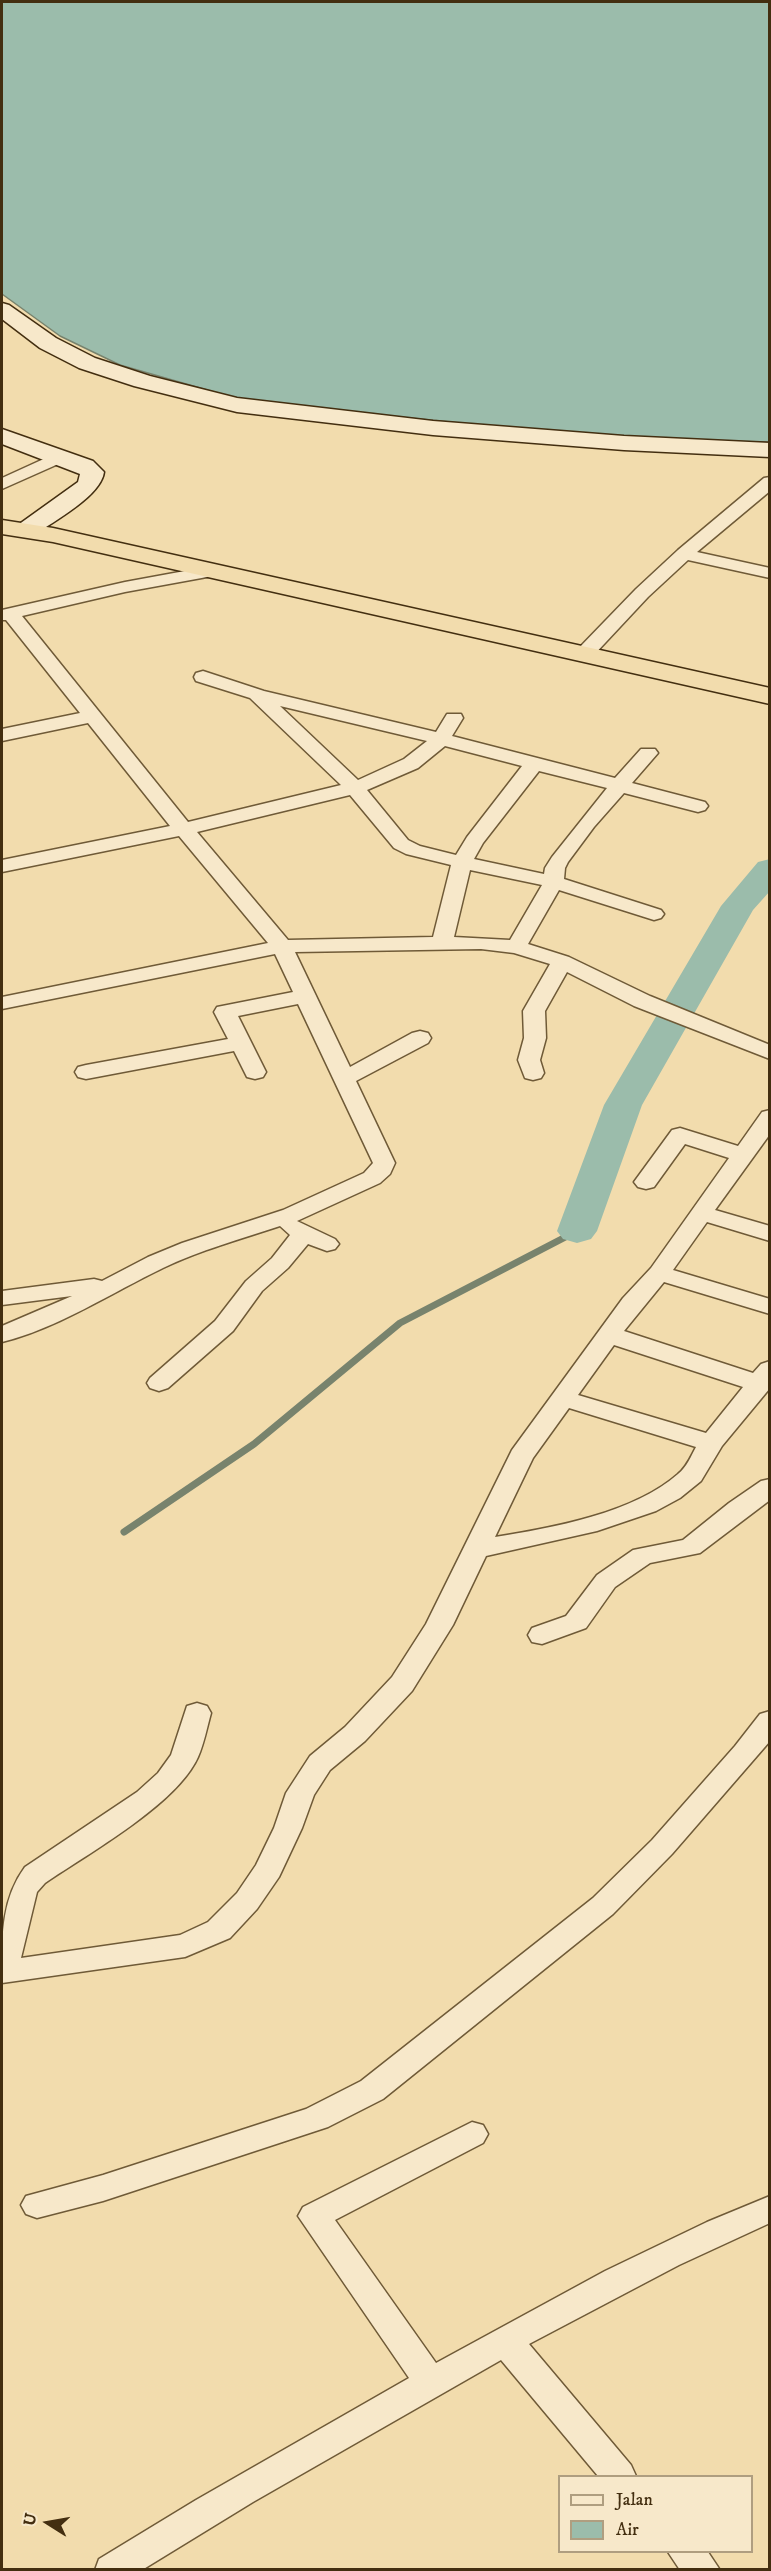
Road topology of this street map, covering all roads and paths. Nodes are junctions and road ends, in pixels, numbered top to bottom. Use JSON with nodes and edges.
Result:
{"nodes":[{"id":1,"x":2,"y":309,"type":"edge"},
{"id":2,"x":2,"y":436,"type":"edge"},
{"id":3,"x":770,"y":450,"type":"edge"},
{"id":4,"x":59,"y":457,"type":"junction"},
{"id":5,"x":770,"y":482,"type":"edge"},
{"id":6,"x":2,"y":484,"type":"edge"},
{"id":7,"x":2,"y":527,"type":"edge"},
{"id":8,"x":26,"y":530,"type":"junction"},
{"id":9,"x":684,"y":554,"type":"junction"},
{"id":10,"x":153,"y":558,"type":"junction"},
{"id":11,"x":212,"y":571,"type":"junction"},
{"id":12,"x":770,"y":573,"type":"edge"},
{"id":13,"x":125,"y":586,"type":"junction"},
{"id":14,"x":6,"y":614,"type":"edge"},
{"id":15,"x":584,"y":654,"type":"junction"},
{"id":16,"x":203,"y":677,"type":"dead end"},
{"id":17,"x":256,"y":694,"type":"junction"},
{"id":18,"x":770,"y":696,"type":"edge"},
{"id":19,"x":92,"y":716,"type":"junction"},
{"id":20,"x":454,"y":718,"type":"dead end"},
{"id":21,"x":2,"y":735,"type":"edge"},
{"id":22,"x":441,"y":739,"type":"junction"},
{"id":23,"x":648,"y":753,"type":"dead end"},
{"id":24,"x":535,"y":763,"type":"junction"},
{"id":25,"x":618,"y":786,"type":"junction"},
{"id":26,"x":354,"y":788,"type":"junction"},
{"id":27,"x":698,"y":806,"type":"dead end"},
{"id":28,"x":184,"y":830,"type":"junction"},
{"id":29,"x":462,"y":862,"type":"junction"},
{"id":30,"x":2,"y":866,"type":"edge"},
{"id":31,"x":554,"y":882,"type":"junction"},
{"id":32,"x":654,"y":914,"type":"dead end"},
{"id":33,"x":442,"y":944,"type":"junction"},
{"id":34,"x":282,"y":946,"type":"junction"},
{"id":35,"x":516,"y":946,"type":"junction"},
{"id":36,"x":562,"y":961,"type":"junction"},
{"id":37,"x":306,"y":996,"type":"junction"},
{"id":38,"x":2,"y":1003,"type":"edge"},
{"id":39,"x":420,"y":1038,"type":"dead end"},
{"id":40,"x":241,"y":1043,"type":"junction"},
{"id":41,"x":770,"y":1053,"type":"edge"},
{"id":42,"x":86,"y":1072,"type":"dead end"},
{"id":43,"x":255,"y":1072,"type":"dead end"},
{"id":44,"x":533,"y":1073,"type":"dead end"},
{"id":45,"x":345,"y":1078,"type":"junction"},
{"id":46,"x":770,"y":1117,"type":"edge"},
{"id":47,"x":743,"y":1155,"type":"junction"},
{"id":48,"x":646,"y":1182,"type":"dead end"},
{"id":49,"x":700,"y":1213,"type":"junction"},
{"id":50,"x":278,"y":1220,"type":"junction"},
{"id":51,"x":303,"y":1233,"type":"junction"},
{"id":52,"x":770,"y":1234,"type":"edge"},
{"id":53,"x":327,"y":1244,"type":"dead end"},
{"id":54,"x":658,"y":1273,"type":"junction"},
{"id":55,"x":112,"y":1283,"type":"junction"},
{"id":56,"x":2,"y":1298,"type":"edge"},
{"id":57,"x":770,"y":1307,"type":"edge"},
{"id":58,"x":2,"y":1335,"type":"edge"},
{"id":59,"x":610,"y":1335,"type":"junction"},
{"id":60,"x":765,"y":1377,"type":"edge"},
{"id":61,"x":159,"y":1383,"type":"dead end"},
{"id":62,"x":565,"y":1398,"type":"junction"},
{"id":63,"x":711,"y":1443,"type":"junction"},
{"id":64,"x":770,"y":1487,"type":"edge"},
{"id":65,"x":475,"y":1549,"type":"junction"},
{"id":66,"x":542,"y":1635,"type":"dead end"},
{"id":67,"x":197,"y":1713,"type":"dead end"},
{"id":68,"x":770,"y":1721,"type":"edge"},
{"id":69,"x":2,"y":1972,"type":"edge"},
{"id":70,"x":472,"y":2134,"type":"dead end"},
{"id":71,"x":37,"y":2205,"type":"dead end"},
{"id":72,"x":770,"y":2209,"type":"edge"},
{"id":73,"x":505,"y":2340,"type":"junction"},
{"id":74,"x":430,"y":2383,"type":"junction"},
{"id":75,"x":618,"y":2475,"type":"edge"},
{"id":76,"x":112,"y":2570,"type":"edge"}],
"edges":[{"from":1,"to":3,"type":"street"},
{"from":2,"to":4,"type":"street"},
{"from":4,"to":6,"type":"street"},
{"from":4,"to":8,"type":"street"},
{"from":5,"to":9,"type":"street"},
{"from":7,"to":8,"type":"highway"},
{"from":8,"to":10,"type":"highway"},
{"from":9,"to":12,"type":"street"},
{"from":9,"to":15,"type":"street"},
{"from":10,"to":11,"type":"highway"},
{"from":10,"to":13,"type":"street"},
{"from":11,"to":13,"type":"street"},
{"from":11,"to":15,"type":"highway"},
{"from":13,"to":14,"type":"street"},
{"from":14,"to":19,"type":"street"},
{"from":15,"to":18,"type":"highway"},
{"from":16,"to":17,"type":"street"},
{"from":17,"to":22,"type":"street"},
{"from":17,"to":26,"type":"street"},
{"from":19,"to":21,"type":"street"},
{"from":19,"to":28,"type":"street"},
{"from":20,"to":22,"type":"street"},
{"from":22,"to":24,"type":"street"},
{"from":22,"to":26,"type":"street"},
{"from":23,"to":25,"type":"street"},
{"from":24,"to":25,"type":"street"},
{"from":24,"to":29,"type":"street"},
{"from":25,"to":27,"type":"street"},
{"from":25,"to":31,"type":"street"},
{"from":26,"to":28,"type":"street"},
{"from":26,"to":29,"type":"street"},
{"from":28,"to":30,"type":"street"},
{"from":28,"to":34,"type":"street"},
{"from":29,"to":31,"type":"street"},
{"from":29,"to":33,"type":"street"},
{"from":31,"to":32,"type":"street"},
{"from":31,"to":35,"type":"street"},
{"from":33,"to":34,"type":"street"},
{"from":33,"to":35,"type":"street"},
{"from":34,"to":37,"type":"street"},
{"from":34,"to":38,"type":"street"},
{"from":35,"to":36,"type":"street"},
{"from":36,"to":41,"type":"street"},
{"from":36,"to":44,"type":"street"},
{"from":37,"to":40,"type":"street"},
{"from":37,"to":45,"type":"street"},
{"from":39,"to":45,"type":"street"},
{"from":40,"to":42,"type":"street"},
{"from":40,"to":43,"type":"street"},
{"from":45,"to":50,"type":"street"},
{"from":46,"to":47,"type":"street"},
{"from":47,"to":48,"type":"street"},
{"from":47,"to":49,"type":"street"},
{"from":49,"to":52,"type":"street"},
{"from":49,"to":54,"type":"street"},
{"from":50,"to":51,"type":"street"},
{"from":50,"to":55,"type":"street"},
{"from":51,"to":53,"type":"street"},
{"from":51,"to":61,"type":"street"},
{"from":54,"to":57,"type":"street"},
{"from":54,"to":59,"type":"street"},
{"from":55,"to":56,"type":"street"},
{"from":55,"to":58,"type":"street"},
{"from":59,"to":60,"type":"street"},
{"from":59,"to":62,"type":"street"},
{"from":60,"to":63,"type":"street"},
{"from":62,"to":63,"type":"street"},
{"from":62,"to":65,"type":"street"},
{"from":63,"to":65,"type":"street"},
{"from":64,"to":66,"type":"street"},
{"from":65,"to":69,"type":"street"},
{"from":67,"to":69,"type":"street"},
{"from":68,"to":71,"type":"street"},
{"from":70,"to":74,"type":"street"},
{"from":72,"to":73,"type":"street"},
{"from":73,"to":74,"type":"street"},
{"from":73,"to":75,"type":"street"},
{"from":74,"to":76,"type":"street"}]}
